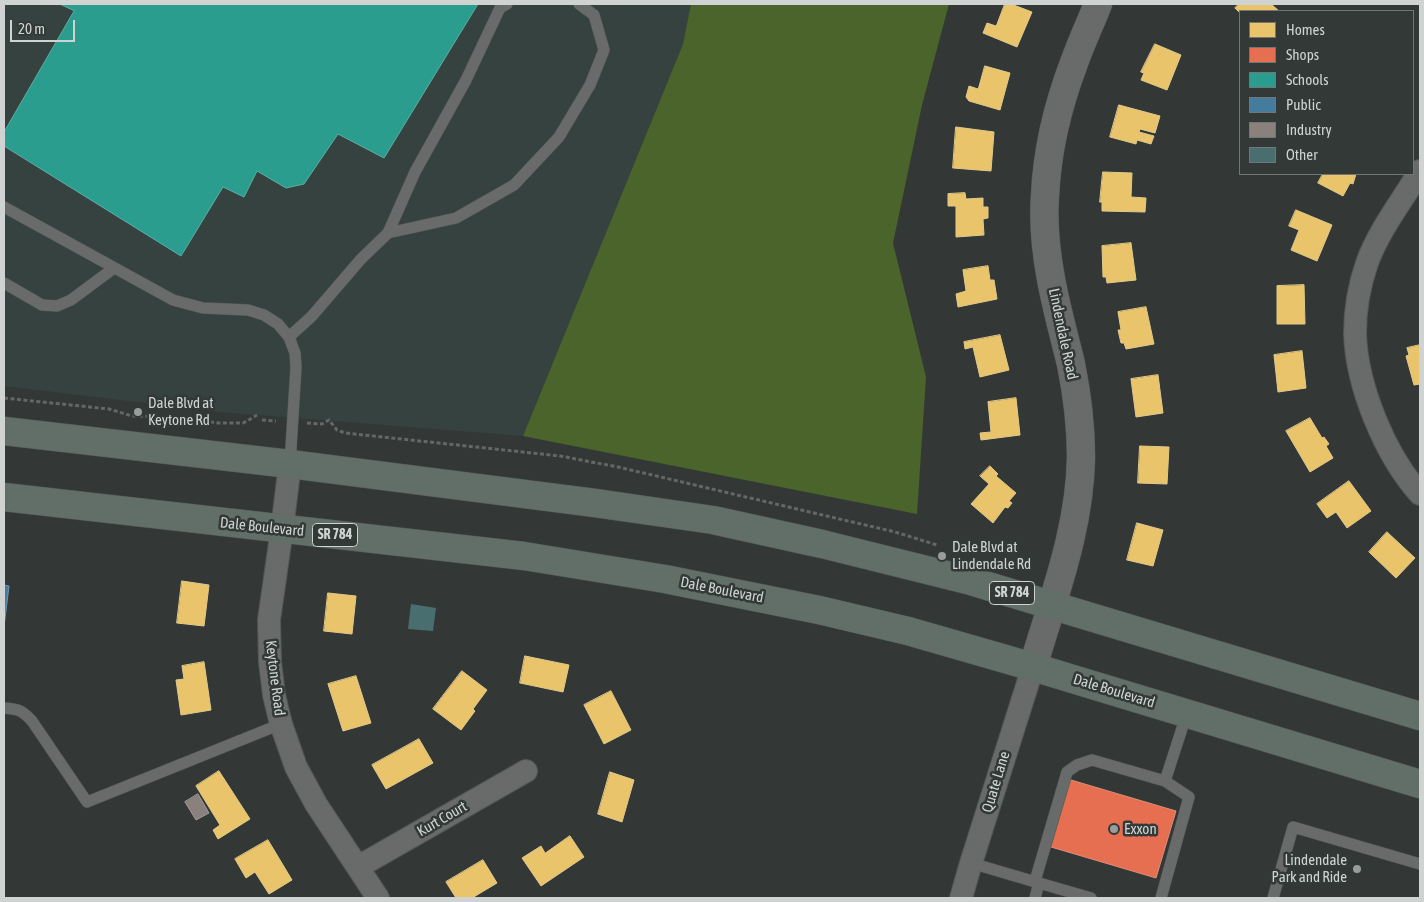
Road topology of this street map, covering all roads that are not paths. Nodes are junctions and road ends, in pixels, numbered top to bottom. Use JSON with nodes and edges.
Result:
{"nodes":[{"id":1,"x":507,"y":4,"type":"edge"},
{"id":2,"x":578,"y":4,"type":"edge"},
{"id":3,"x":1098,"y":4,"type":"edge"},
{"id":4,"x":1420,"y":174,"type":"edge"},
{"id":5,"x":4,"y":207,"type":"edge"},
{"id":6,"x":388,"y":233,"type":"junction"},
{"id":7,"x":114,"y":268,"type":"junction"},
{"id":8,"x":4,"y":283,"type":"edge"},
{"id":9,"x":289,"y":337,"type":"junction"},
{"id":10,"x":4,"y":431,"type":"edge"},
{"id":11,"x":290,"y":464,"type":"junction"},
{"id":12,"x":1420,"y":494,"type":"edge"},
{"id":13,"x":4,"y":497,"type":"edge"},
{"id":14,"x":282,"y":529,"type":"junction"},
{"id":15,"x":1051,"y":604,"type":"junction"},
{"id":16,"x":1032,"y":667,"type":"junction"},
{"id":17,"x":4,"y":708,"type":"edge"},
{"id":18,"x":1187,"y":713,"type":"junction"},
{"id":19,"x":1420,"y":716,"type":"edge"},
{"id":20,"x":281,"y":724,"type":"junction"},
{"id":21,"x":526,"y":771,"type":"dead end"},
{"id":22,"x":1166,"y":781,"type":"junction"},
{"id":23,"x":1420,"y":784,"type":"edge"},
{"id":24,"x":971,"y":863,"type":"junction"},
{"id":25,"x":1420,"y":864,"type":"edge"},
{"id":26,"x":358,"y":867,"type":"junction"},
{"id":27,"x":1037,"y":882,"type":"junction"},
{"id":28,"x":378,"y":898,"type":"edge"},
{"id":29,"x":961,"y":898,"type":"edge"},
{"id":30,"x":1034,"y":898,"type":"edge"},
{"id":31,"x":1091,"y":898,"type":"edge"},
{"id":32,"x":1161,"y":898,"type":"edge"},
{"id":33,"x":1273,"y":898,"type":"edge"}],
"edges":[{"from":1,"to":6,"type":"lane"},
{"from":2,"to":6,"type":"lane"},
{"from":3,"to":15,"type":"street","name":"Lindendale Road"},
{"from":4,"to":12,"type":"street"},
{"from":5,"to":7,"type":"lane"},
{"from":6,"to":9,"type":"lane"},
{"from":7,"to":8,"type":"lane"},
{"from":7,"to":9,"type":"lane"},
{"from":9,"to":11,"type":"lane"},
{"from":10,"to":11,"type":"main road","number":"SR 784"},
{"from":11,"to":14,"type":"street","name":"Keytone Road"},
{"from":11,"to":15,"type":"main road","number":"SR 784"},
{"from":13,"to":14,"type":"main road","name":"Dale Boulevard","number":"SR 784"},
{"from":14,"to":16,"type":"main road","name":"Dale Boulevard","number":"SR 784"},
{"from":14,"to":20,"type":"street","name":"Keytone Road"},
{"from":15,"to":16,"type":"street","name":"Lindendale Road"},
{"from":15,"to":19,"type":"main road","number":"SR 784"},
{"from":16,"to":18,"type":"main road","name":"Dale Boulevard","number":"SR 784"},
{"from":16,"to":24,"type":"street","name":"Quate Lane"},
{"from":17,"to":20,"type":"lane"},
{"from":18,"to":22,"type":"lane"},
{"from":18,"to":23,"type":"main road","name":"Dale Boulevard","number":"SR 784"},
{"from":20,"to":26,"type":"street","name":"Keytone Road"},
{"from":21,"to":26,"type":"street","name":"Kurt Court"},
{"from":22,"to":27,"type":"lane"},
{"from":22,"to":32,"type":"lane"},
{"from":24,"to":27,"type":"lane"},
{"from":24,"to":29,"type":"street","name":"Quate Lane"},
{"from":25,"to":33,"type":"lane"},
{"from":26,"to":28,"type":"street","name":"Keytone Road"},
{"from":27,"to":30,"type":"lane"},
{"from":27,"to":31,"type":"lane"}]}
